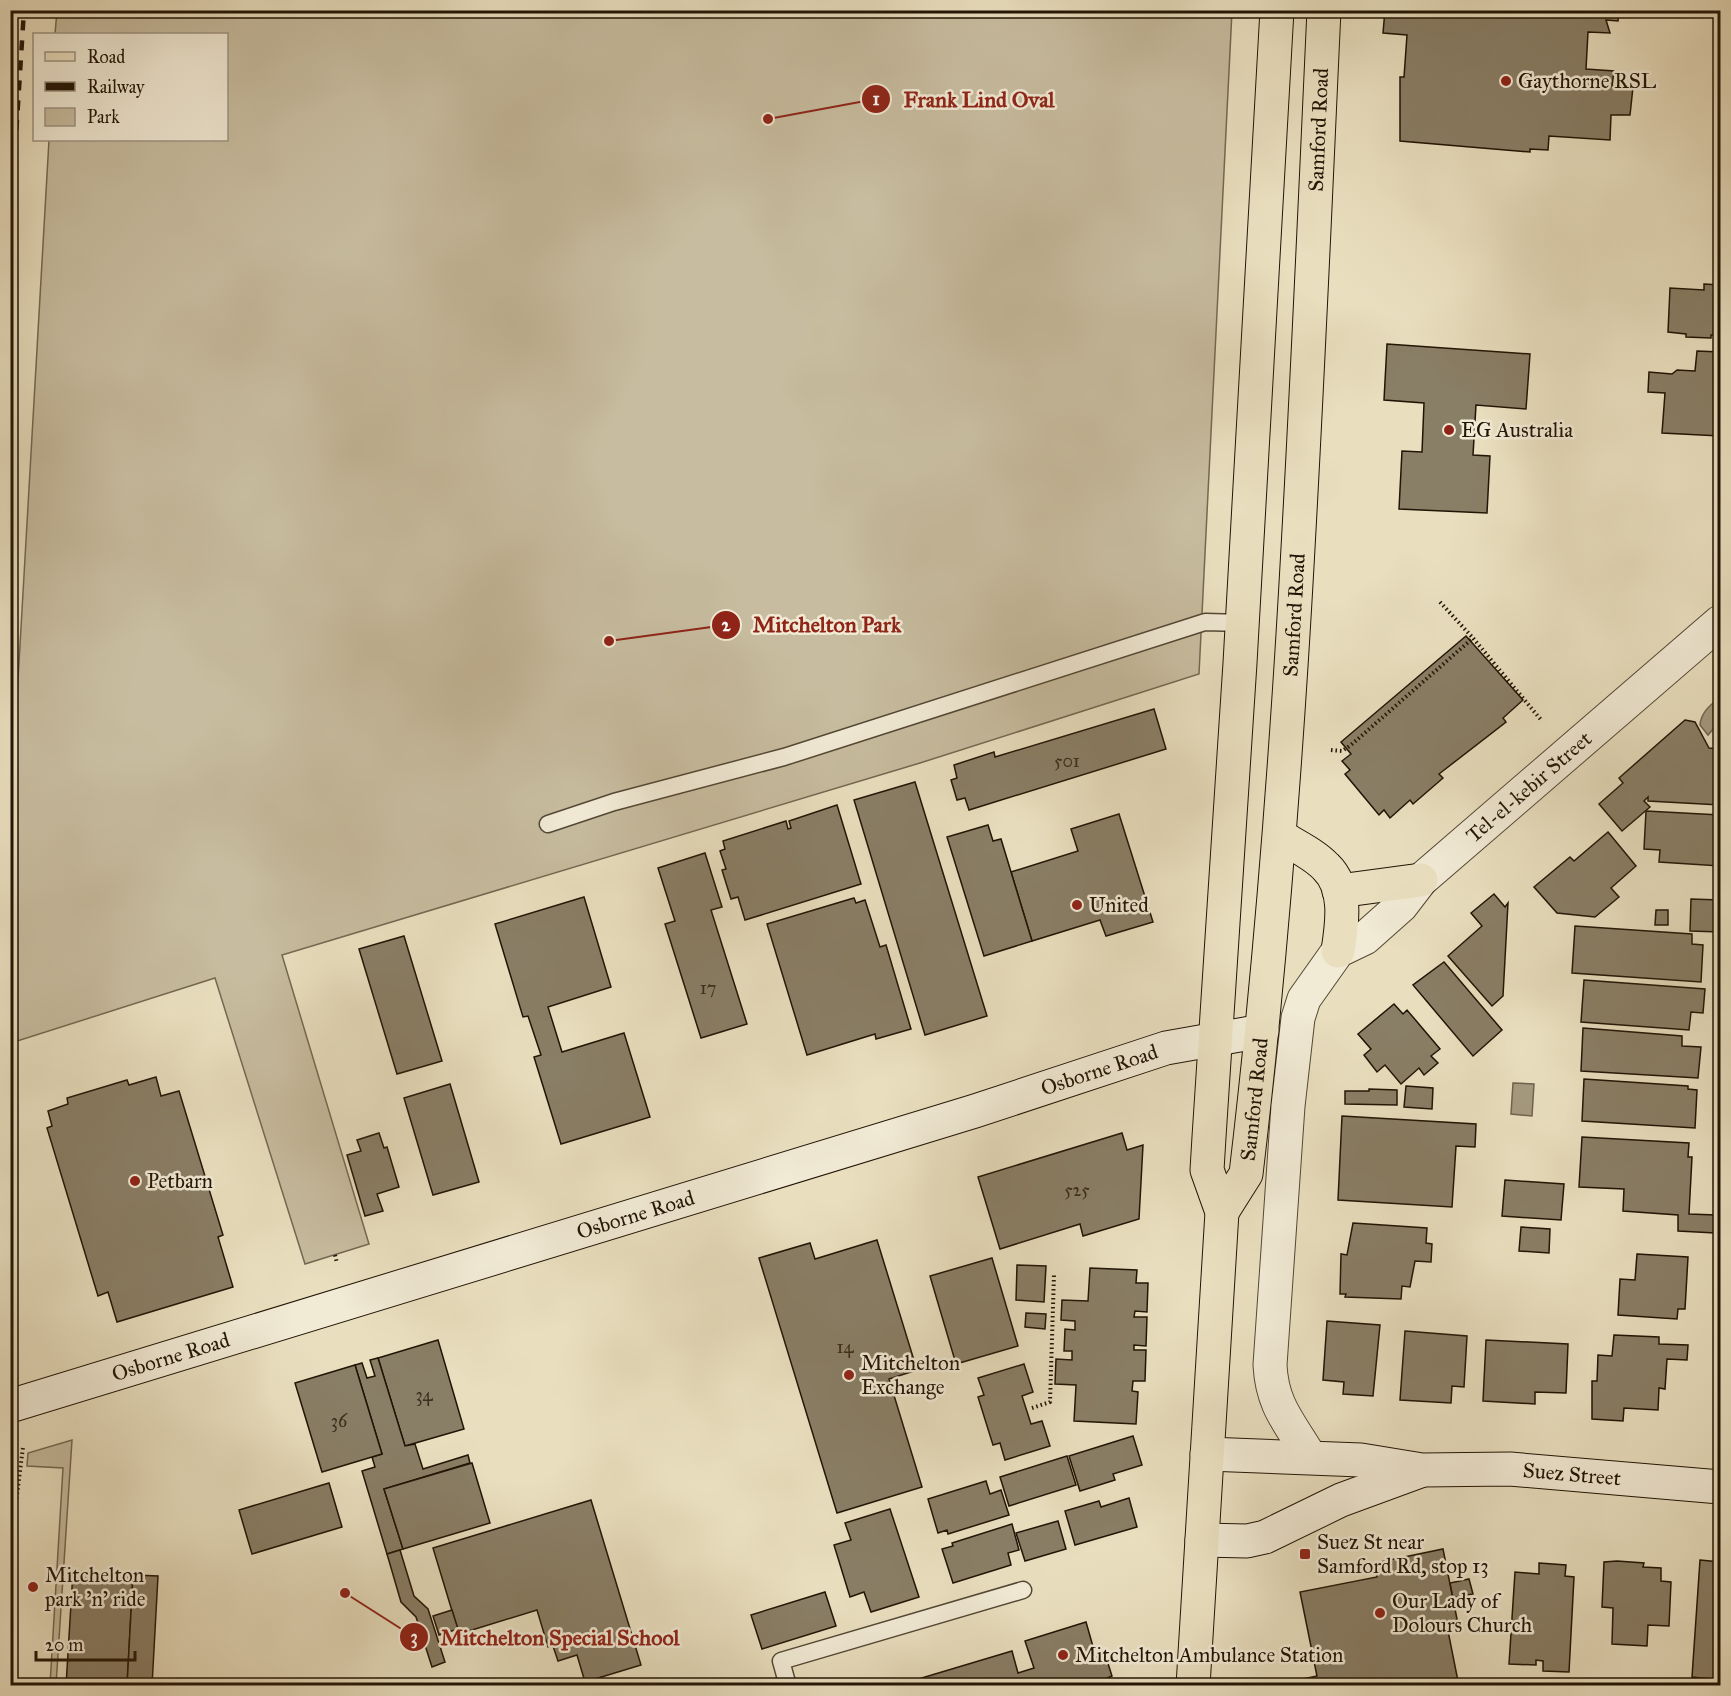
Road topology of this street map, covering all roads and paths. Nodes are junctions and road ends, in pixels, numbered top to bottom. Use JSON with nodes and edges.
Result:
{"nodes":[{"id":1,"x":1277,"y":10,"type":"edge"},
{"id":2,"x":1324,"y":10,"type":"edge"},
{"id":3,"x":1440,"y":602,"type":"dead end"},
{"id":4,"x":1720,"y":622,"type":"edge"},
{"id":5,"x":1242,"y":623,"type":"junction"},
{"id":6,"x":1473,"y":638,"type":"junction"},
{"id":7,"x":1542,"y":721,"type":"dead end"},
{"id":8,"x":1331,"y":750,"type":"dead end"},
{"id":9,"x":548,"y":824,"type":"dead end"},
{"id":10,"x":1280,"y":836,"type":"junction"},
{"id":11,"x":1421,"y":880,"type":"junction"},
{"id":12,"x":1339,"y":891,"type":"junction"},
{"id":13,"x":1338,"y":951,"type":"junction"},
{"id":14,"x":1262,"y":1031,"type":"junction"},
{"id":15,"x":1215,"y":1038,"type":"junction"},
{"id":16,"x":1222,"y":1212,"type":"junction"},
{"id":17,"x":334,"y":1255,"type":"dead end"},
{"id":18,"x":337,"y":1263,"type":"dead end"},
{"id":19,"x":1054,"y":1274,"type":"dead end"},
{"id":20,"x":10,"y":1406,"type":"edge"},
{"id":21,"x":1032,"y":1408,"type":"dead end"},
{"id":22,"x":23,"y":1447,"type":"dead end"},
{"id":23,"x":1207,"y":1454,"type":"junction"},
{"id":24,"x":1310,"y":1457,"type":"junction"},
{"id":25,"x":1422,"y":1470,"type":"junction"},
{"id":26,"x":1720,"y":1487,"type":"edge"},
{"id":27,"x":16,"y":1503,"type":"dead end"},
{"id":28,"x":1202,"y":1540,"type":"junction"},
{"id":29,"x":1023,"y":1590,"type":"dead end"},
{"id":30,"x":788,"y":1686,"type":"edge"},
{"id":31,"x":1193,"y":1686,"type":"edge"}],
"edges":[{"from":1,"to":5,"type":"main road","name":"Samford Road"},
{"from":2,"to":10,"type":"main road","name":"Samford Road"},
{"from":3,"to":6,"type":"path"},
{"from":4,"to":11,"type":"street","name":"Tel-el-kebir Street"},
{"from":5,"to":9,"type":"lane"},
{"from":5,"to":15,"type":"main road","name":"Samford Road"},
{"from":6,"to":7,"type":"path"},
{"from":6,"to":8,"type":"path"},
{"from":10,"to":12,"type":"main road"},
{"from":10,"to":14,"type":"main road","name":"Samford Road"},
{"from":11,"to":12,"type":"main road"},
{"from":11,"to":13,"type":"street","name":"Tel-el-kebir Street"},
{"from":12,"to":13,"type":"main road"},
{"from":13,"to":24,"type":"street","name":"Samford Road"},
{"from":14,"to":15,"type":"street","name":"Osborne Road"},
{"from":14,"to":16,"type":"main road","name":"Samford Road"},
{"from":15,"to":16,"type":"main road","name":"Samford Road"},
{"from":15,"to":20,"type":"street","name":"Osborne Road"},
{"from":16,"to":23,"type":"main road","name":"Samford Road"},
{"from":17,"to":18,"type":"path"},
{"from":19,"to":21,"type":"path"},
{"from":22,"to":27,"type":"path"},
{"from":23,"to":24,"type":"street","name":"Suez Street"},
{"from":23,"to":28,"type":"main road","name":"Samford Road"},
{"from":24,"to":25,"type":"street","name":"Suez Street"},
{"from":25,"to":26,"type":"street","name":"Suez Street"},
{"from":25,"to":28,"type":"street","name":"Suez Street"},
{"from":28,"to":31,"type":"main road","name":"Samford Road"},
{"from":29,"to":30,"type":"lane"}]}
